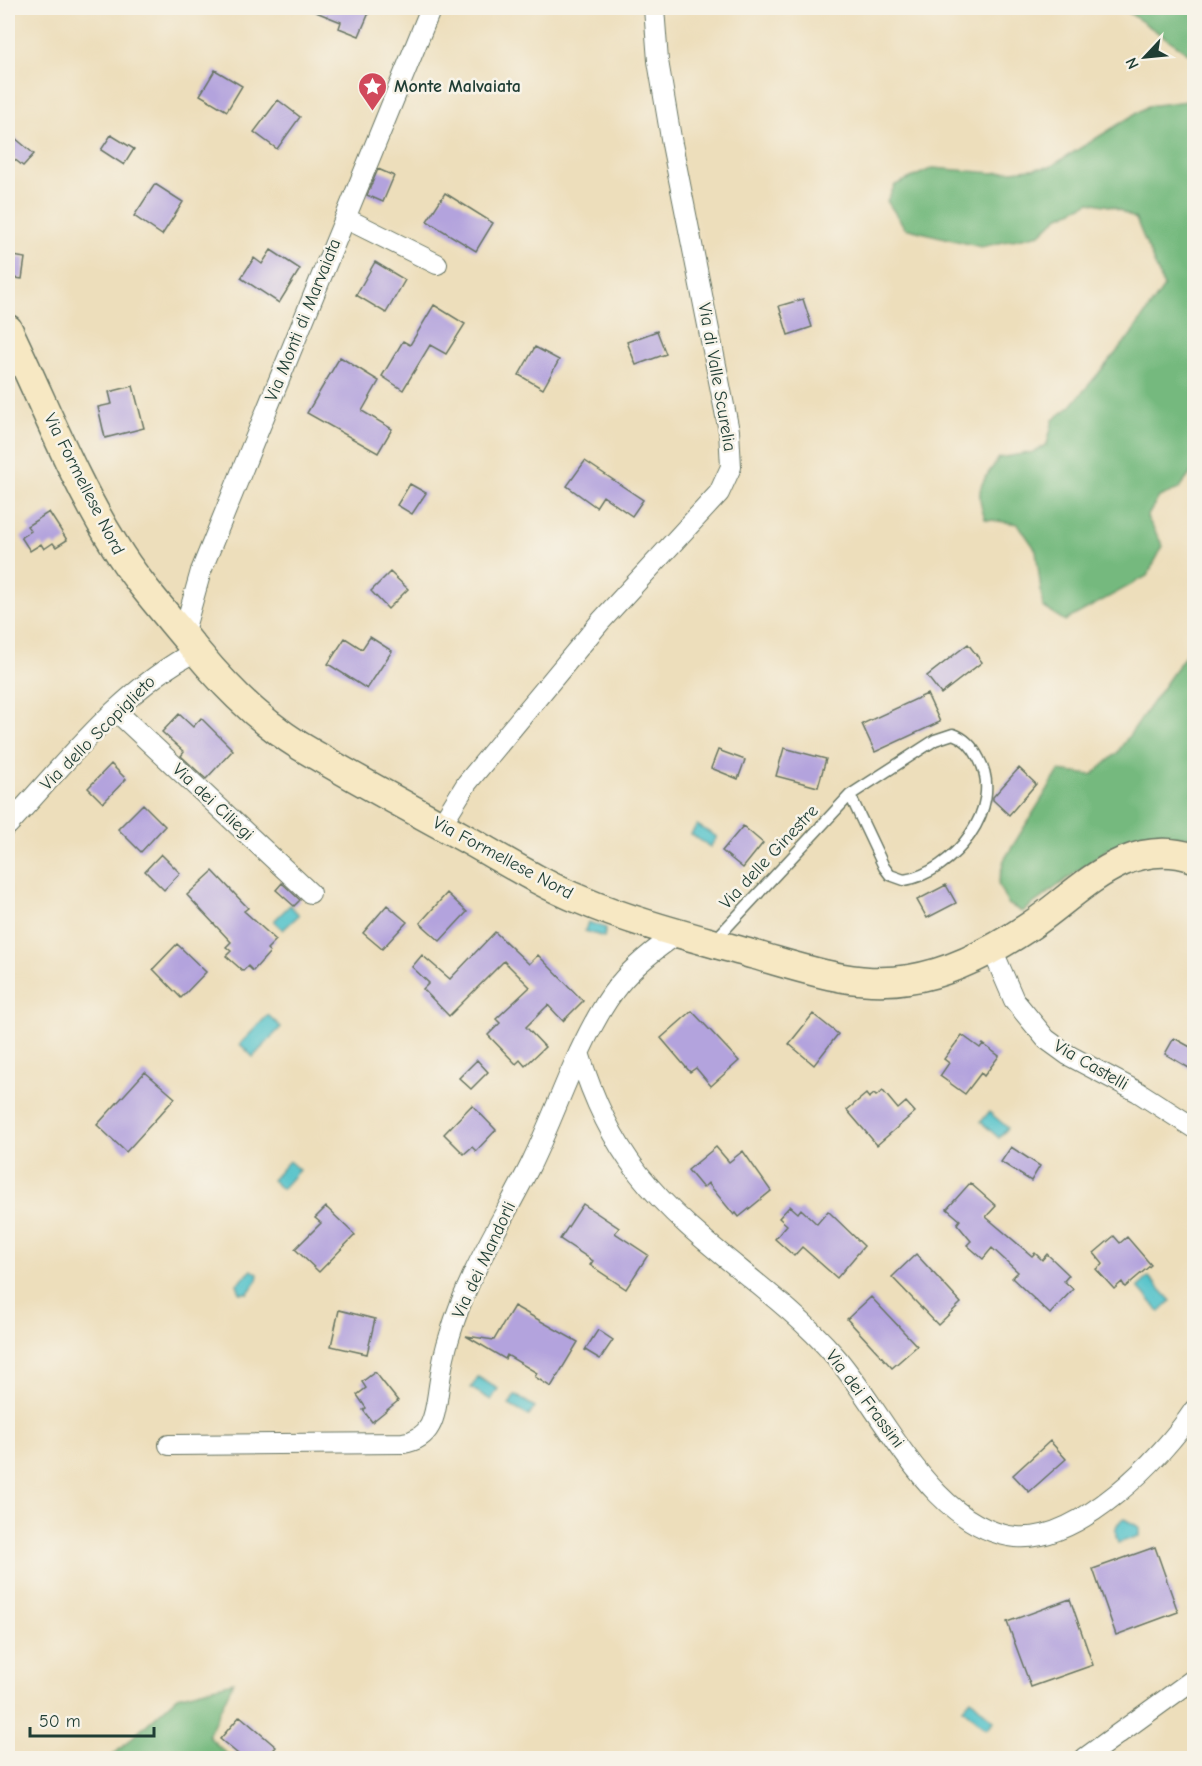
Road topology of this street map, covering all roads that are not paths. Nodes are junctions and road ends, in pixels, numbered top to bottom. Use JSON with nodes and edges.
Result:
{"nodes":[{"id":1,"x":431,"y":8,"type":"edge"},
{"id":2,"x":654,"y":8,"type":"edge"},
{"id":3,"x":345,"y":218,"type":"junction"},
{"id":4,"x":437,"y":264,"type":"dead end"},
{"id":5,"x":8,"y":329,"type":"edge"},
{"id":6,"x":189,"y":643,"type":"junction"},
{"id":7,"x":116,"y":711,"type":"junction"},
{"id":8,"x":850,"y":795,"type":"junction"},
{"id":9,"x":8,"y":825,"type":"edge"},
{"id":10,"x":441,"y":825,"type":"junction"},
{"id":11,"x":1194,"y":858,"type":"edge"},
{"id":12,"x":310,"y":893,"type":"dead end"},
{"id":13,"x":679,"y":933,"type":"junction"},
{"id":14,"x":713,"y":943,"type":"junction"},
{"id":15,"x":992,"y":949,"type":"junction"},
{"id":16,"x":579,"y":1053,"type":"junction"},
{"id":17,"x":1194,"y":1128,"type":"edge"},
{"id":18,"x":1192,"y":1421,"type":"edge"},
{"id":19,"x":169,"y":1445,"type":"dead end"},
{"id":20,"x":1194,"y":1679,"type":"edge"},
{"id":21,"x":1085,"y":1758,"type":"edge"}],
"edges":[{"from":1,"to":3,"type":"street","name":"Via Monti di Marvaiata"},
{"from":2,"to":10,"type":"street","name":"Via di Valle Scurelia"},
{"from":3,"to":4,"type":"street"},
{"from":3,"to":6,"type":"street","name":"Via Monti di Marvaiata"},
{"from":5,"to":6,"type":"street","name":"Via Formellese Nord"},
{"from":6,"to":7,"type":"street","name":"Via dello Scopiglieto"},
{"from":6,"to":10,"type":"street","name":"Via Formellese Nord"},
{"from":7,"to":9,"type":"street","name":"Via dello Scopiglieto"},
{"from":7,"to":12,"type":"street","name":"Via dei Ciliegi"},
{"from":8,"to":8,"type":"lane","name":"Via delle Ginestre"},
{"from":8,"to":14,"type":"lane","name":"Via delle Ginestre"},
{"from":10,"to":13,"type":"street","name":"Via Formellese Nord"},
{"from":11,"to":15,"type":"street","name":"Via Formellese Nord"},
{"from":13,"to":14,"type":"street","name":"Via Formellese Nord"},
{"from":13,"to":16,"type":"street","name":"Via dei Mandorli"},
{"from":14,"to":15,"type":"street","name":"Via Formellese Nord"},
{"from":15,"to":17,"type":"street","name":"Via Castelli"},
{"from":16,"to":18,"type":"street","name":"Via dei Frassini"},
{"from":16,"to":19,"type":"street","name":"Via dei Mandorli"},
{"from":20,"to":21,"type":"street"}]}
